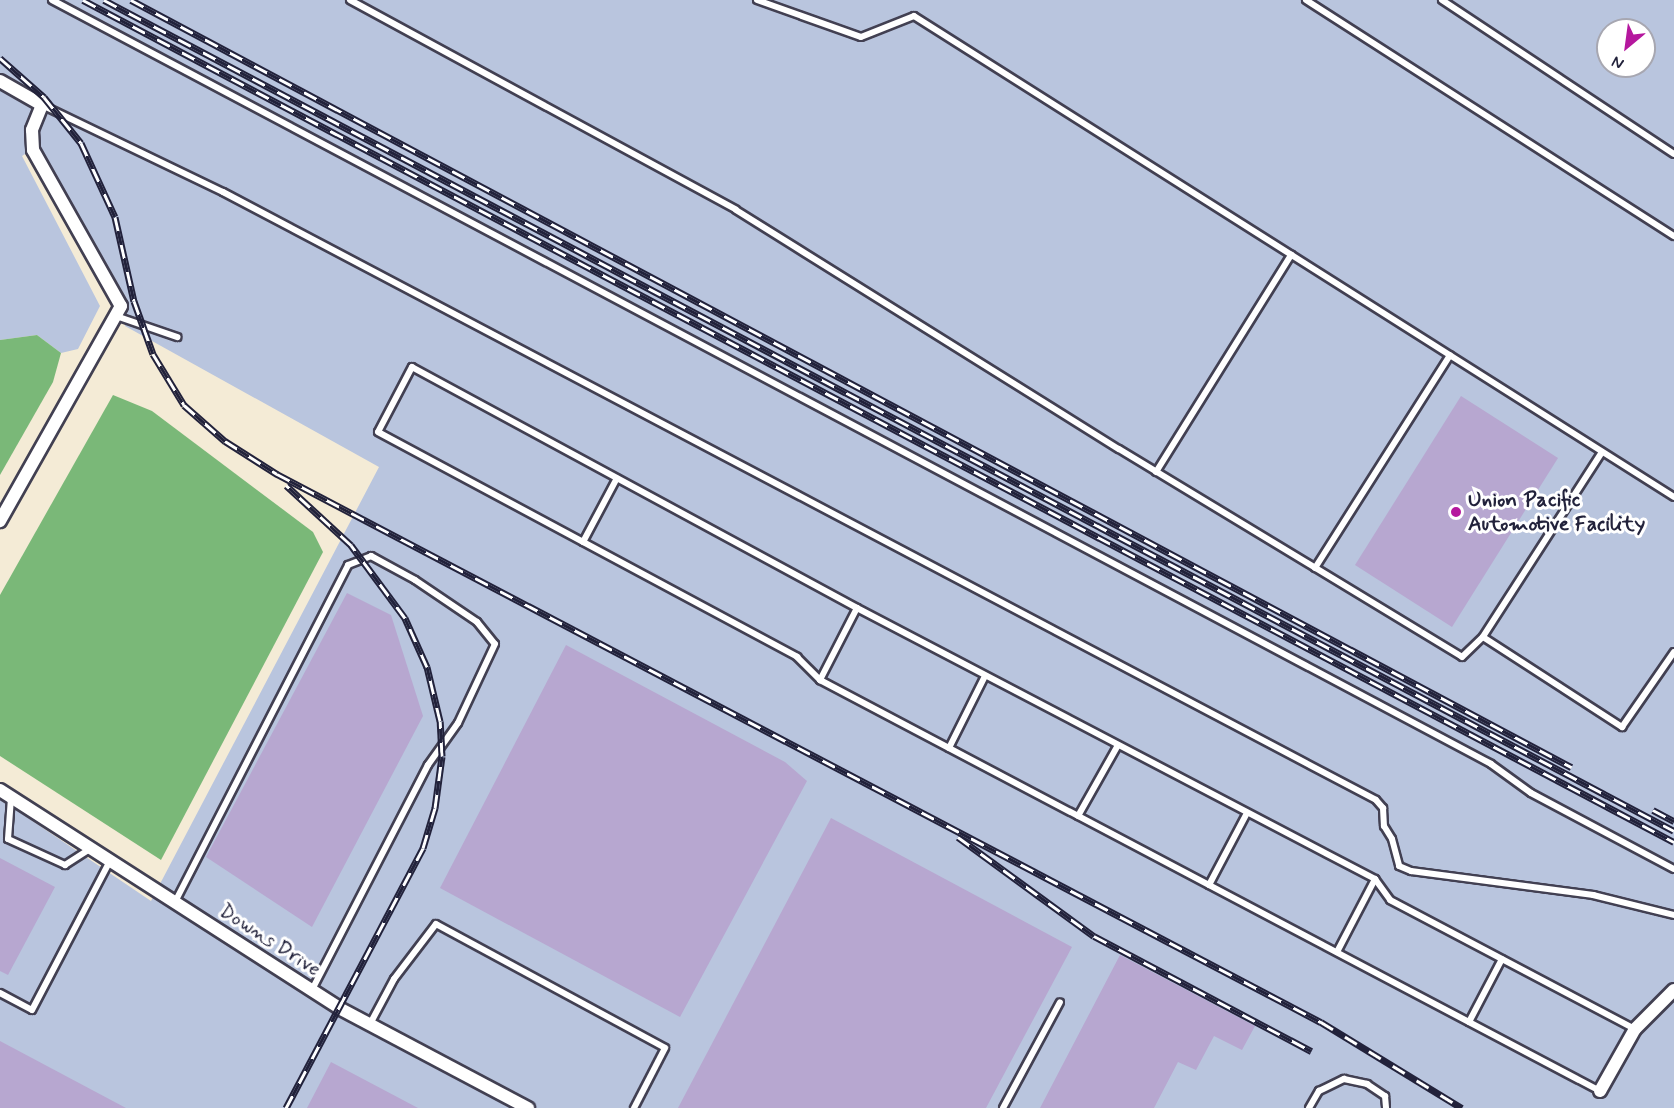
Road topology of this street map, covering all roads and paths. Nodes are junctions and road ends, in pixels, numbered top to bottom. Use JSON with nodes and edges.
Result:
{"nodes":[{"id":1,"x":52,"y":0,"type":"edge"},
{"id":2,"x":351,"y":0,"type":"edge"},
{"id":3,"x":757,"y":0,"type":"edge"},
{"id":4,"x":1306,"y":0,"type":"edge"},
{"id":5,"x":1442,"y":0,"type":"edge"},
{"id":6,"x":0,"y":81,"type":"edge"},
{"id":7,"x":42,"y":105,"type":"junction"},
{"id":8,"x":1674,"y":154,"type":"edge"},
{"id":9,"x":1674,"y":236,"type":"edge"},
{"id":10,"x":1291,"y":255,"type":"junction"},
{"id":11,"x":115,"y":316,"type":"junction"},
{"id":12,"x":177,"y":337,"type":"dead end"},
{"id":13,"x":1450,"y":355,"type":"junction"},
{"id":14,"x":1602,"y":452,"type":"junction"},
{"id":15,"x":1156,"y":472,"type":"junction"},
{"id":16,"x":617,"y":478,"type":"junction"},
{"id":17,"x":1674,"y":498,"type":"edge"},
{"id":18,"x":0,"y":521,"type":"edge"},
{"id":19,"x":583,"y":542,"type":"junction"},
{"id":20,"x":1315,"y":568,"type":"junction"},
{"id":21,"x":857,"y":608,"type":"junction"},
{"id":22,"x":1483,"y":637,"type":"junction"},
{"id":23,"x":1674,"y":652,"type":"edge"},
{"id":24,"x":985,"y":676,"type":"junction"},
{"id":25,"x":820,"y":680,"type":"junction"},
{"id":26,"x":1118,"y":745,"type":"junction"},
{"id":27,"x":949,"y":748,"type":"junction"},
{"id":28,"x":0,"y":790,"type":"edge"},
{"id":29,"x":11,"y":797,"type":"junction"},
{"id":30,"x":1247,"y":813,"type":"junction"},
{"id":31,"x":1078,"y":816,"type":"junction"},
{"id":32,"x":91,"y":848,"type":"junction"},
{"id":33,"x":110,"y":861,"type":"junction"},
{"id":34,"x":1674,"y":869,"type":"edge"},
{"id":35,"x":1375,"y":879,"type":"junction"},
{"id":36,"x":1209,"y":885,"type":"junction"},
{"id":37,"x":175,"y":902,"type":"junction"},
{"id":38,"x":1674,"y":915,"type":"edge"},
{"id":39,"x":1337,"y":952,"type":"junction"},
{"id":40,"x":1502,"y":959,"type":"junction"},
{"id":41,"x":312,"y":990,"type":"junction"},
{"id":42,"x":1674,"y":990,"type":"edge"},
{"id":43,"x":0,"y":993,"type":"edge"},
{"id":44,"x":1060,"y":1002,"type":"dead end"},
{"id":45,"x":1469,"y":1022,"type":"junction"},
{"id":46,"x":370,"y":1024,"type":"junction"},
{"id":47,"x":1635,"y":1029,"type":"junction"},
{"id":48,"x":1600,"y":1091,"type":"joint"},
{"id":49,"x":528,"y":1108,"type":"edge"},
{"id":50,"x":634,"y":1108,"type":"edge"},
{"id":51,"x":1003,"y":1108,"type":"edge"},
{"id":52,"x":1309,"y":1108,"type":"edge"},
{"id":53,"x":1386,"y":1108,"type":"edge"}],
"edges":[{"from":1,"to":34,"type":"lane"},
{"from":2,"to":15,"type":"lane"},
{"from":3,"to":10,"type":"lane"},
{"from":4,"to":9,"type":"lane"},
{"from":5,"to":8,"type":"lane"},
{"from":6,"to":7,"type":"street"},
{"from":7,"to":11,"type":"street"},
{"from":7,"to":38,"type":"lane"},
{"from":10,"to":13,"type":"lane"},
{"from":10,"to":15,"type":"lane"},
{"from":11,"to":12,"type":"lane"},
{"from":11,"to":18,"type":"street"},
{"from":13,"to":14,"type":"lane"},
{"from":13,"to":20,"type":"lane"},
{"from":14,"to":17,"type":"lane"},
{"from":14,"to":22,"type":"lane"},
{"from":15,"to":20,"type":"lane"},
{"from":16,"to":19,"type":"lane"},
{"from":16,"to":19,"type":"lane"},
{"from":16,"to":21,"type":"lane"},
{"from":19,"to":25,"type":"lane"},
{"from":20,"to":22,"type":"lane"},
{"from":21,"to":24,"type":"lane"},
{"from":21,"to":25,"type":"lane"},
{"from":22,"to":23,"type":"lane"},
{"from":24,"to":26,"type":"lane"},
{"from":24,"to":27,"type":"lane"},
{"from":25,"to":27,"type":"lane"},
{"from":26,"to":30,"type":"lane"},
{"from":26,"to":31,"type":"lane"},
{"from":27,"to":31,"type":"lane"},
{"from":28,"to":29,"type":"street","name":"Downs Drive"},
{"from":29,"to":32,"type":"street","name":"Downs Drive"},
{"from":29,"to":32,"type":"lane"},
{"from":30,"to":35,"type":"lane"},
{"from":30,"to":36,"type":"lane"},
{"from":31,"to":36,"type":"lane"},
{"from":32,"to":33,"type":"street","name":"Downs Drive"},
{"from":33,"to":37,"type":"street","name":"Downs Drive"},
{"from":33,"to":43,"type":"lane"},
{"from":35,"to":39,"type":"lane"},
{"from":35,"to":40,"type":"lane"},
{"from":36,"to":39,"type":"lane"},
{"from":37,"to":41,"type":"street","name":"Downs Drive"},
{"from":37,"to":41,"type":"lane"},
{"from":39,"to":45,"type":"lane"},
{"from":40,"to":45,"type":"lane"},
{"from":40,"to":47,"type":"lane"},
{"from":41,"to":46,"type":"street","name":"Downs Drive"},
{"from":42,"to":47,"type":"street"},
{"from":44,"to":51,"type":"lane"},
{"from":45,"to":48,"type":"lane"},
{"from":46,"to":49,"type":"street","name":"Downs Drive"},
{"from":46,"to":50,"type":"lane"},
{"from":47,"to":48,"type":"street"},
{"from":52,"to":53,"type":"lane"}]}
